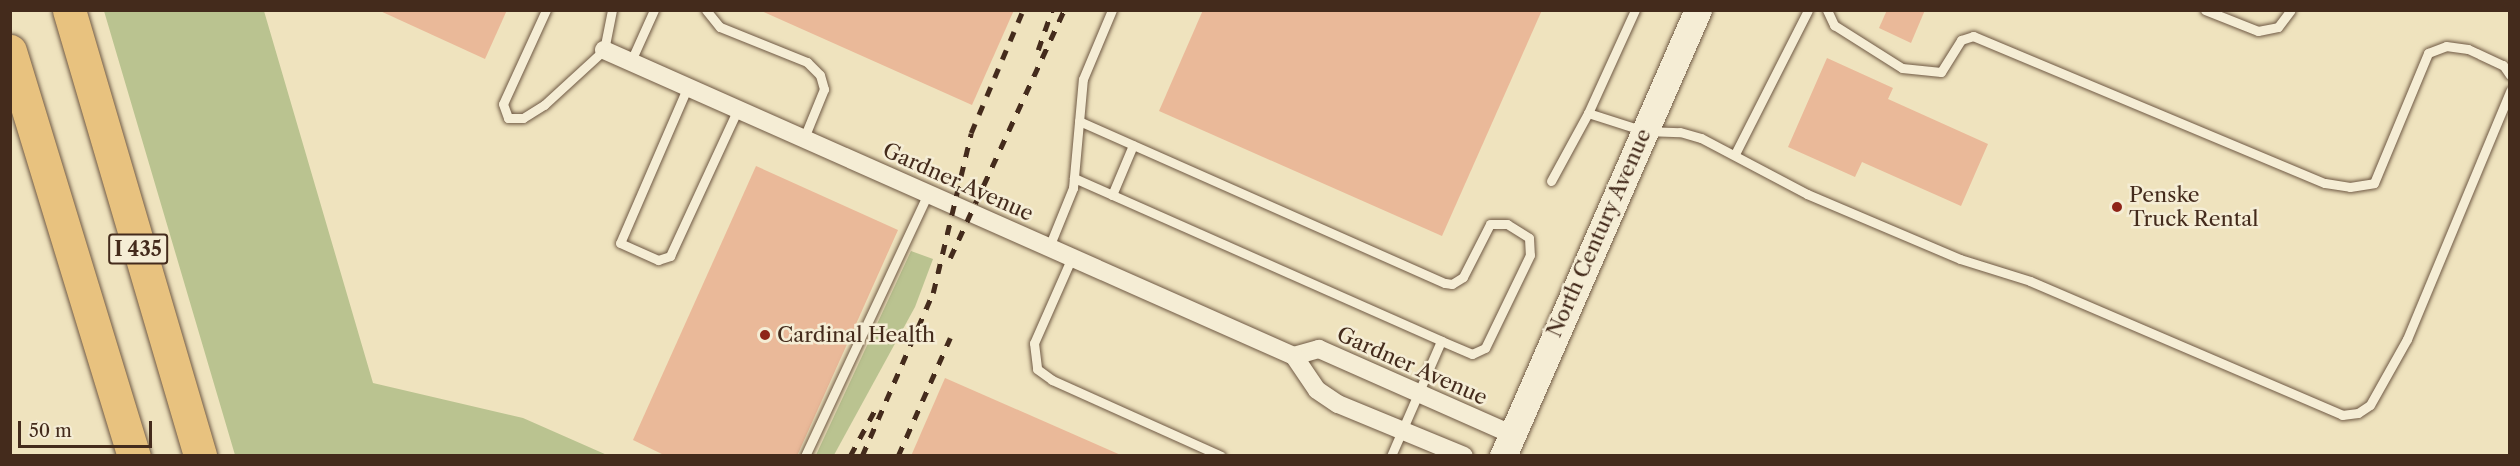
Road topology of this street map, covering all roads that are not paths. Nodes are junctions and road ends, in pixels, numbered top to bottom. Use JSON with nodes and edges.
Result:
{"nodes":[{"id":1,"x":69,"y":10,"type":"edge"},
{"id":2,"x":546,"y":10,"type":"edge"},
{"id":3,"x":612,"y":10,"type":"edge"},
{"id":4,"x":654,"y":10,"type":"edge"},
{"id":5,"x":706,"y":10,"type":"edge"},
{"id":6,"x":1112,"y":10,"type":"edge"},
{"id":7,"x":1635,"y":10,"type":"edge"},
{"id":8,"x":1698,"y":10,"type":"edge"},
{"id":9,"x":1808,"y":10,"type":"edge"},
{"id":10,"x":1827,"y":10,"type":"edge"},
{"id":11,"x":2205,"y":10,"type":"edge"},
{"id":12,"x":2291,"y":10,"type":"edge"},
{"id":13,"x":604,"y":50,"type":"junction"},
{"id":14,"x":10,"y":51,"type":"edge"},
{"id":15,"x":631,"y":61,"type":"junction"},
{"id":16,"x":2510,"y":75,"type":"edge"},
{"id":17,"x":688,"y":87,"type":"junction"},
{"id":18,"x":2510,"y":91,"type":"edge"},
{"id":19,"x":738,"y":109,"type":"junction"},
{"id":20,"x":1588,"y":113,"type":"junction"},
{"id":21,"x":1079,"y":121,"type":"junction"},
{"id":22,"x":1644,"y":131,"type":"junction"},
{"id":23,"x":804,"y":138,"type":"junction"},
{"id":24,"x":1133,"y":145,"type":"junction"},
{"id":25,"x":1735,"y":154,"type":"junction"},
{"id":26,"x":1074,"y":178,"type":"junction"},
{"id":27,"x":1551,"y":181,"type":"dead end"},
{"id":28,"x":928,"y":193,"type":"junction"},
{"id":29,"x":1112,"y":195,"type":"junction"},
{"id":30,"x":1049,"y":247,"type":"junction"},
{"id":31,"x":1072,"y":257,"type":"junction"},
{"id":32,"x":1441,"y":341,"type":"junction"},
{"id":33,"x":1294,"y":356,"type":"junction"},
{"id":34,"x":1418,"y":393,"type":"junction"},
{"id":35,"x":1402,"y":430,"type":"junction"},
{"id":36,"x":1507,"y":445,"type":"edge"},
{"id":37,"x":134,"y":456,"type":"edge"},
{"id":38,"x":200,"y":456,"type":"edge"},
{"id":39,"x":805,"y":456,"type":"edge"},
{"id":40,"x":1221,"y":456,"type":"edge"},
{"id":41,"x":1391,"y":456,"type":"edge"},
{"id":42,"x":1464,"y":456,"type":"edge"}],
"edges":[{"from":1,"to":38,"type":"highway","number":"I 435"},
{"from":2,"to":13,"type":"lane"},
{"from":3,"to":13,"type":"lane"},
{"from":4,"to":15,"type":"lane"},
{"from":5,"to":23,"type":"lane"},
{"from":6,"to":21,"type":"lane"},
{"from":7,"to":20,"type":"lane"},
{"from":8,"to":22,"type":"street","name":"North Century Avenue"},
{"from":9,"to":25,"type":"lane"},
{"from":10,"to":16,"type":"lane"},
{"from":11,"to":12,"type":"lane"},
{"from":13,"to":15,"type":"street","name":"Gardner Avenue"},
{"from":14,"to":37,"type":"highway","number":"I 435"},
{"from":15,"to":17,"type":"street","name":"Gardner Avenue"},
{"from":17,"to":19,"type":"street","name":"Gardner Avenue"},
{"from":17,"to":19,"type":"lane"},
{"from":18,"to":25,"type":"lane"},
{"from":19,"to":23,"type":"street","name":"Gardner Avenue"},
{"from":20,"to":22,"type":"lane"},
{"from":20,"to":27,"type":"lane"},
{"from":21,"to":24,"type":"lane"},
{"from":21,"to":26,"type":"lane"},
{"from":22,"to":25,"type":"lane"},
{"from":22,"to":36,"type":"street","name":"North Century Avenue"},
{"from":23,"to":28,"type":"street","name":"Gardner Avenue"},
{"from":24,"to":29,"type":"lane"},
{"from":24,"to":32,"type":"lane"},
{"from":26,"to":29,"type":"lane"},
{"from":26,"to":30,"type":"lane"},
{"from":28,"to":30,"type":"street","name":"Gardner Avenue"},
{"from":28,"to":39,"type":"lane"},
{"from":29,"to":32,"type":"lane"},
{"from":30,"to":31,"type":"street","name":"Gardner Avenue"},
{"from":31,"to":33,"type":"street","name":"Gardner Avenue"},
{"from":31,"to":40,"type":"lane"},
{"from":32,"to":34,"type":"lane"},
{"from":33,"to":34,"type":"street","name":"Gardner Avenue"},
{"from":33,"to":35,"type":"street"},
{"from":34,"to":35,"type":"lane"},
{"from":34,"to":36,"type":"street","name":"Gardner Avenue"},
{"from":35,"to":41,"type":"lane"},
{"from":35,"to":42,"type":"street"}]}
